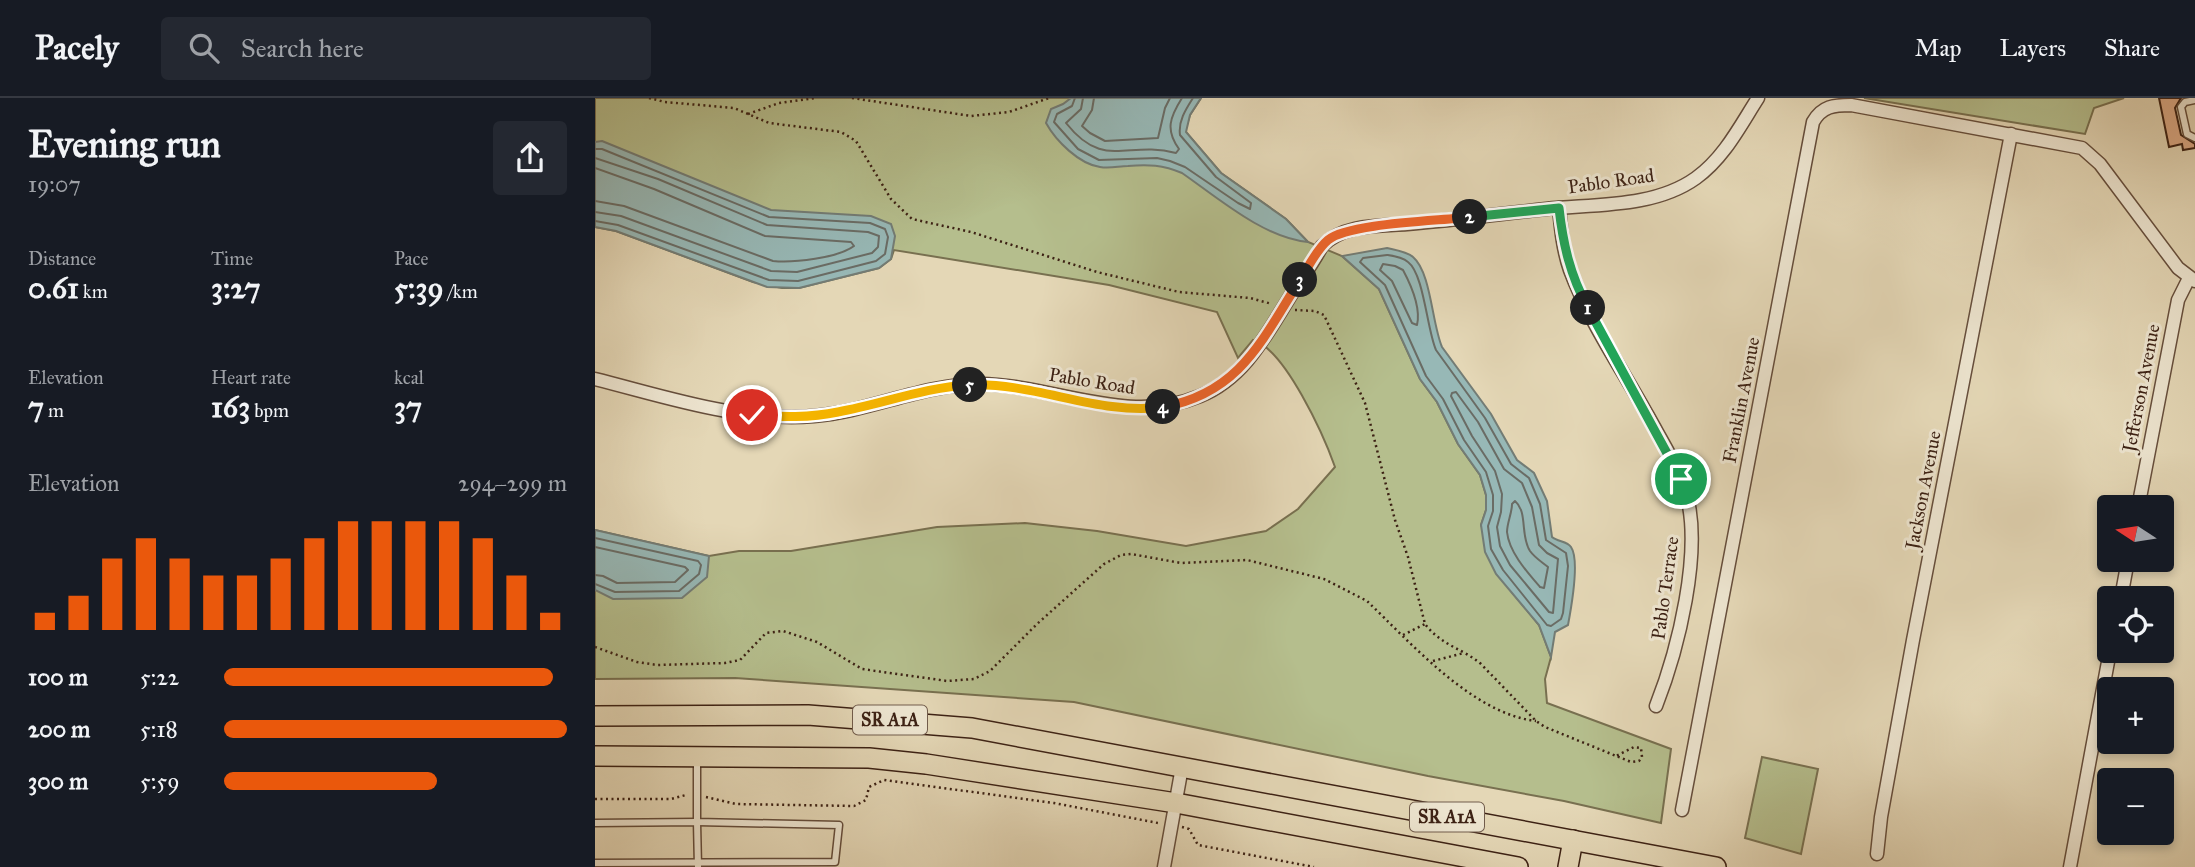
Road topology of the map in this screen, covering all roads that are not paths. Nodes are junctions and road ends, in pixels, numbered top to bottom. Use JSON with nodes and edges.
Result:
{"nodes":[{"id":1,"x":1758,"y":98,"type":"edge"},
{"id":2,"x":2195,"y":100,"type":"edge"},
{"id":3,"x":2011,"y":134,"type":"junction"},
{"id":4,"x":2195,"y":138,"type":"edge"},
{"id":5,"x":1559,"y":208,"type":"junction"},
{"id":6,"x":2192,"y":280,"type":"edge"},
{"id":7,"x":595,"y":379,"type":"edge"},
{"id":8,"x":2140,"y":495,"type":"edge"},
{"id":9,"x":2108,"y":663,"type":"edge"},
{"id":10,"x":1656,"y":706,"type":"dead end"},
{"id":11,"x":595,"y":716,"type":"edge"},
{"id":12,"x":697,"y":755,"type":"junction"},
{"id":13,"x":595,"y":756,"type":"edge"},
{"id":14,"x":1182,"y":767,"type":"junction"},
{"id":15,"x":1176,"y":803,"type":"junction"},
{"id":16,"x":1682,"y":810,"type":"dead end"},
{"id":17,"x":697,"y":822,"type":"junction"},
{"id":18,"x":595,"y":823,"type":"edge"},
{"id":19,"x":1573,"y":840,"type":"junction"},
{"id":20,"x":1877,"y":854,"type":"dead end"},
{"id":21,"x":595,"y":863,"type":"edge"},
{"id":22,"x":698,"y":865,"type":"edge"},
{"id":23,"x":1164,"y":867,"type":"edge"},
{"id":24,"x":1518,"y":867,"type":"edge"},
{"id":25,"x":1568,"y":867,"type":"edge"},
{"id":26,"x":1716,"y":867,"type":"edge"},
{"id":27,"x":2070,"y":867,"type":"edge"}],
"edges":[{"from":1,"to":5,"type":"street","name":"Pablo Road"},
{"from":2,"to":4,"type":"lane"},
{"from":3,"to":6,"type":"street"},
{"from":3,"to":16,"type":"street","name":"Franklin Avenue"},
{"from":3,"to":20,"type":"street","name":"Jackson Avenue"},
{"from":5,"to":7,"type":"street","name":"Pablo Road"},
{"from":5,"to":10,"type":"street","name":"Pablo Terrace"},
{"from":6,"to":8,"type":"street","name":"Jefferson Avenue"},
{"from":9,"to":27,"type":"street"},
{"from":11,"to":14,"type":"main road","number":"SR A1A"},
{"from":12,"to":13,"type":"main road","number":"SR A1A"},
{"from":12,"to":15,"type":"main road","number":"SR A1A"},
{"from":12,"to":17,"type":"lane"},
{"from":14,"to":15,"type":"street"},
{"from":14,"to":19,"type":"main road","number":"SR A1A"},
{"from":15,"to":23,"type":"street"},
{"from":15,"to":24,"type":"main road","number":"SR A1A"},
{"from":17,"to":18,"type":"lane"},
{"from":17,"to":22,"type":"lane"},
{"from":17,"to":22,"type":"lane"},
{"from":19,"to":25,"type":"main road"},
{"from":19,"to":26,"type":"main road","number":"SR A1A"},
{"from":21,"to":22,"type":"lane"}]}
